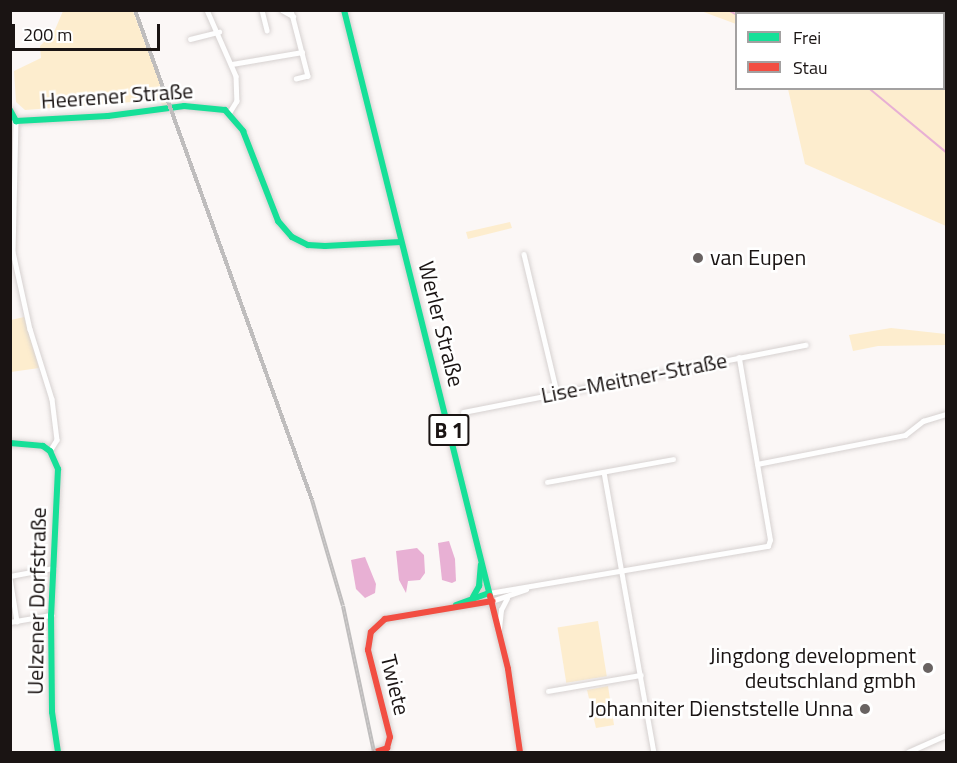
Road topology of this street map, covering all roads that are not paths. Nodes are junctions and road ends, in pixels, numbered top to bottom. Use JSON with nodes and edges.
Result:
{"nodes":[{"id":1,"x":207,"y":10,"type":"edge"},
{"id":2,"x":282,"y":10,"type":"edge"},
{"id":3,"x":344,"y":10,"type":"edge"},
{"id":4,"x":264,"y":11,"type":"edge"},
{"id":5,"x":292,"y":13,"type":"edge"},
{"id":6,"x":267,"y":30,"type":"dead end"},
{"id":7,"x":219,"y":32,"type":"junction"},
{"id":8,"x":190,"y":39,"type":"dead end"},
{"id":9,"x":302,"y":52,"type":"junction"},
{"id":10,"x":232,"y":64,"type":"junction"},
{"id":11,"x":296,"y":79,"type":"dead end"},
{"id":12,"x":10,"y":110,"type":"edge"},
{"id":13,"x":230,"y":112,"type":"junction"},
{"id":14,"x":16,"y":121,"type":"junction"},
{"id":15,"x":402,"y":242,"type":"junction"},
{"id":16,"x":525,"y":254,"type":"dead end"},
{"id":17,"x":805,"y":345,"type":"dead end"},
{"id":18,"x":739,"y":358,"type":"junction"},
{"id":19,"x":556,"y":393,"type":"junction"},
{"id":20,"x":463,"y":412,"type":"dead end"},
{"id":21,"x":946,"y":414,"type":"edge"},
{"id":22,"x":10,"y":443,"type":"edge"},
{"id":23,"x":50,"y":451,"type":"junction"},
{"id":24,"x":673,"y":459,"type":"dead end"},
{"id":25,"x":757,"y":464,"type":"junction"},
{"id":26,"x":604,"y":472,"type":"junction"},
{"id":27,"x":547,"y":482,"type":"dead end"},
{"id":28,"x":481,"y":561,"type":"junction"},
{"id":29,"x":53,"y":568,"type":"junction"},
{"id":30,"x":623,"y":572,"type":"junction"},
{"id":31,"x":10,"y":577,"type":"edge"},
{"id":32,"x":528,"y":588,"type":"junction"},
{"id":33,"x":489,"y":593,"type":"junction"},
{"id":34,"x":473,"y":597,"type":"junction"},
{"id":35,"x":507,"y":597,"type":"junction"},
{"id":36,"x":492,"y":601,"type":"junction"},
{"id":37,"x":451,"y":607,"type":"junction"},
{"id":38,"x":51,"y":615,"type":"junction"},
{"id":39,"x":17,"y":621,"type":"junction"},
{"id":40,"x":10,"y":622,"type":"edge"},
{"id":41,"x":499,"y":629,"type":"junction"},
{"id":42,"x":641,"y":675,"type":"junction"},
{"id":43,"x":548,"y":691,"type":"dead end"},
{"id":44,"x":946,"y":735,"type":"edge"},
{"id":45,"x":58,"y":753,"type":"edge"},
{"id":46,"x":375,"y":753,"type":"edge"},
{"id":47,"x":520,"y":753,"type":"edge"},
{"id":48,"x":654,"y":753,"type":"edge"},
{"id":49,"x":908,"y":753,"type":"edge"}],
"edges":[{"from":1,"to":7,"type":"street"},
{"from":2,"to":5,"type":"street"},
{"from":3,"to":15,"type":"street","name":"Werler Straße","number":"B 1"},
{"from":4,"to":6,"type":"street"},
{"from":5,"to":9,"type":"street"},
{"from":7,"to":8,"type":"street"},
{"from":7,"to":10,"type":"street"},
{"from":9,"to":10,"type":"street"},
{"from":9,"to":11,"type":"street"},
{"from":10,"to":13,"type":"street"},
{"from":12,"to":14,"type":"street","name":"Heerener Straße"},
{"from":13,"to":14,"type":"street","name":"Heerener Straße"},
{"from":13,"to":15,"type":"street"},
{"from":14,"to":23,"type":"street"},
{"from":15,"to":28,"type":"street","name":"Werler Straße","number":"B 1"},
{"from":16,"to":19,"type":"street"},
{"from":17,"to":18,"type":"street","name":"Lise-Meitner-Straße"},
{"from":18,"to":19,"type":"street","name":"Lise-Meitner-Straße"},
{"from":18,"to":25,"type":"street"},
{"from":19,"to":20,"type":"street","name":"Lise-Meitner-Straße"},
{"from":21,"to":25,"type":"street"},
{"from":22,"to":23,"type":"street"},
{"from":23,"to":29,"type":"street","name":"Uelzener Dorfstraße"},
{"from":24,"to":26,"type":"street"},
{"from":25,"to":30,"type":"street"},
{"from":26,"to":27,"type":"street"},
{"from":26,"to":30,"type":"street"},
{"from":28,"to":33,"type":"street","name":"Werler Straße","number":"B 1"},
{"from":28,"to":34,"type":"street"},
{"from":29,"to":31,"type":"street"},
{"from":29,"to":38,"type":"street","name":"Uelzener Dorfstraße"},
{"from":30,"to":32,"type":"street"},
{"from":30,"to":42,"type":"street"},
{"from":31,"to":39,"type":"street"},
{"from":32,"to":33,"type":"street"},
{"from":32,"to":35,"type":"street"},
{"from":33,"to":34,"type":"street","name":"Twiete"},
{"from":33,"to":36,"type":"street","name":"Werler Straße","number":"B 1"},
{"from":34,"to":37,"type":"street","name":"Twiete"},
{"from":35,"to":36,"type":"street"},
{"from":35,"to":41,"type":"street"},
{"from":36,"to":37,"type":"street","name":"Twiete"},
{"from":36,"to":41,"type":"street","name":"Werler Straße","number":"B 1"},
{"from":37,"to":46,"type":"street","name":"Twiete"},
{"from":38,"to":39,"type":"street"},
{"from":38,"to":45,"type":"street","name":"Uelzener Dorfstraße"},
{"from":39,"to":40,"type":"street"},
{"from":41,"to":47,"type":"street","name":"Werler Straße","number":"B 1"},
{"from":42,"to":43,"type":"street"},
{"from":42,"to":48,"type":"street"},
{"from":44,"to":49,"type":"street"}]}
